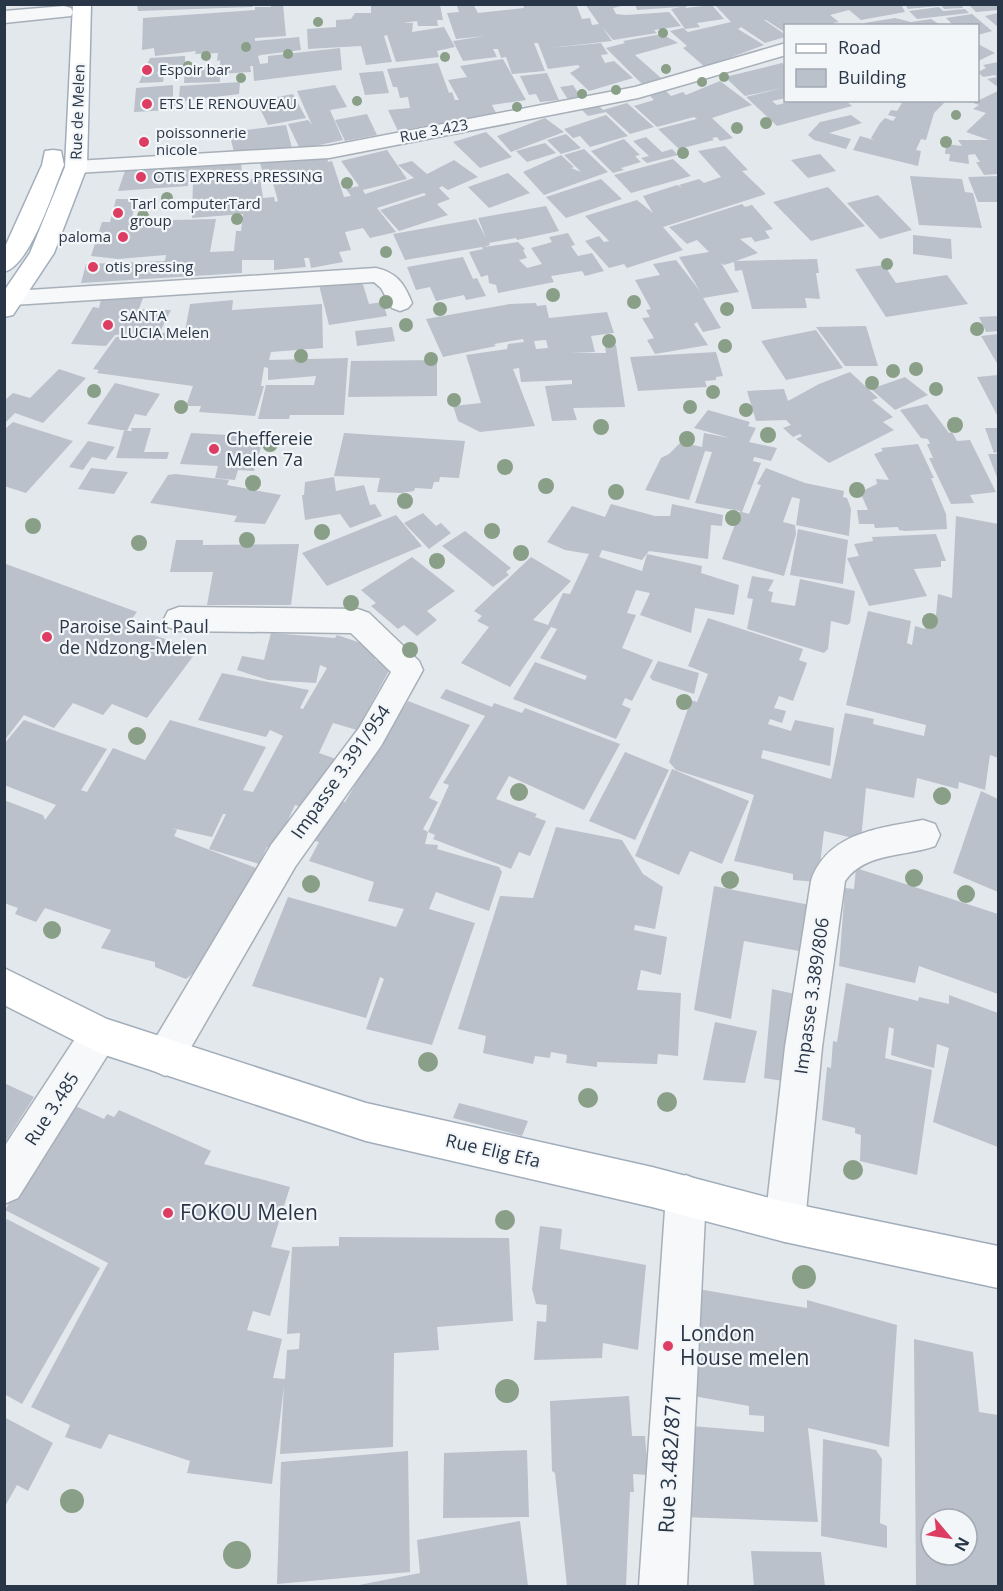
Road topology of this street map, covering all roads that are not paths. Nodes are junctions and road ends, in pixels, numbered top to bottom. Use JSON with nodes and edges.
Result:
{"nodes":[{"id":1,"x":70,"y":7,"type":"edge"},
{"id":2,"x":4,"y":17,"type":"edge"},
{"id":3,"x":784,"y":50,"type":"edge"},
{"id":4,"x":58,"y":94,"type":"dead end"},
{"id":5,"x":54,"y":141,"type":"dead end"},
{"id":6,"x":76,"y":167,"type":"junction"},
{"id":7,"x":4,"y":265,"type":"edge"},
{"id":8,"x":400,"y":303,"type":"dead end"},
{"id":9,"x":9,"y":304,"type":"edge"},
{"id":10,"x":179,"y":619,"type":"dead end"},
{"id":11,"x":923,"y":835,"type":"dead end"},
{"id":12,"x":4,"y":985,"type":"edge"},
{"id":13,"x":99,"y":1035,"type":"junction"},
{"id":14,"x":165,"y":1057,"type":"junction"},
{"id":15,"x":4,"y":1184,"type":"edge"},
{"id":16,"x":686,"y":1195,"type":"junction"},
{"id":17,"x":785,"y":1222,"type":"junction"},
{"id":18,"x":999,"y":1267,"type":"edge"},
{"id":19,"x":663,"y":1587,"type":"edge"}],
"edges":[{"from":1,"to":2,"type":"street"},
{"from":1,"to":4,"type":"main road","name":"Rue de Melen"},
{"from":1,"to":6,"type":"main road","name":"Rue de Melen"},
{"from":3,"to":6,"type":"street","name":"Rue 3.423"},
{"from":5,"to":7,"type":"main road","name":"Rue de Melen"},
{"from":6,"to":9,"type":"main road","name":"Rue de Melen"},
{"from":8,"to":9,"type":"street"},
{"from":10,"to":14,"type":"street","name":"Impasse 3.391/954"},
{"from":11,"to":17,"type":"street","name":"Impasse 3.389/806"},
{"from":12,"to":13,"type":"main road","name":"Rue Elig Efa"},
{"from":13,"to":14,"type":"main road","name":"Rue Elig Efa"},
{"from":13,"to":15,"type":"street","name":"Rue 3.485"},
{"from":14,"to":16,"type":"main road","name":"Rue Elig Efa"},
{"from":16,"to":17,"type":"main road","name":"Rue Elig Efa"},
{"from":16,"to":19,"type":"street","name":"Rue 3.482/871"},
{"from":17,"to":18,"type":"main road","name":"Rue Elig Efa"}]}
